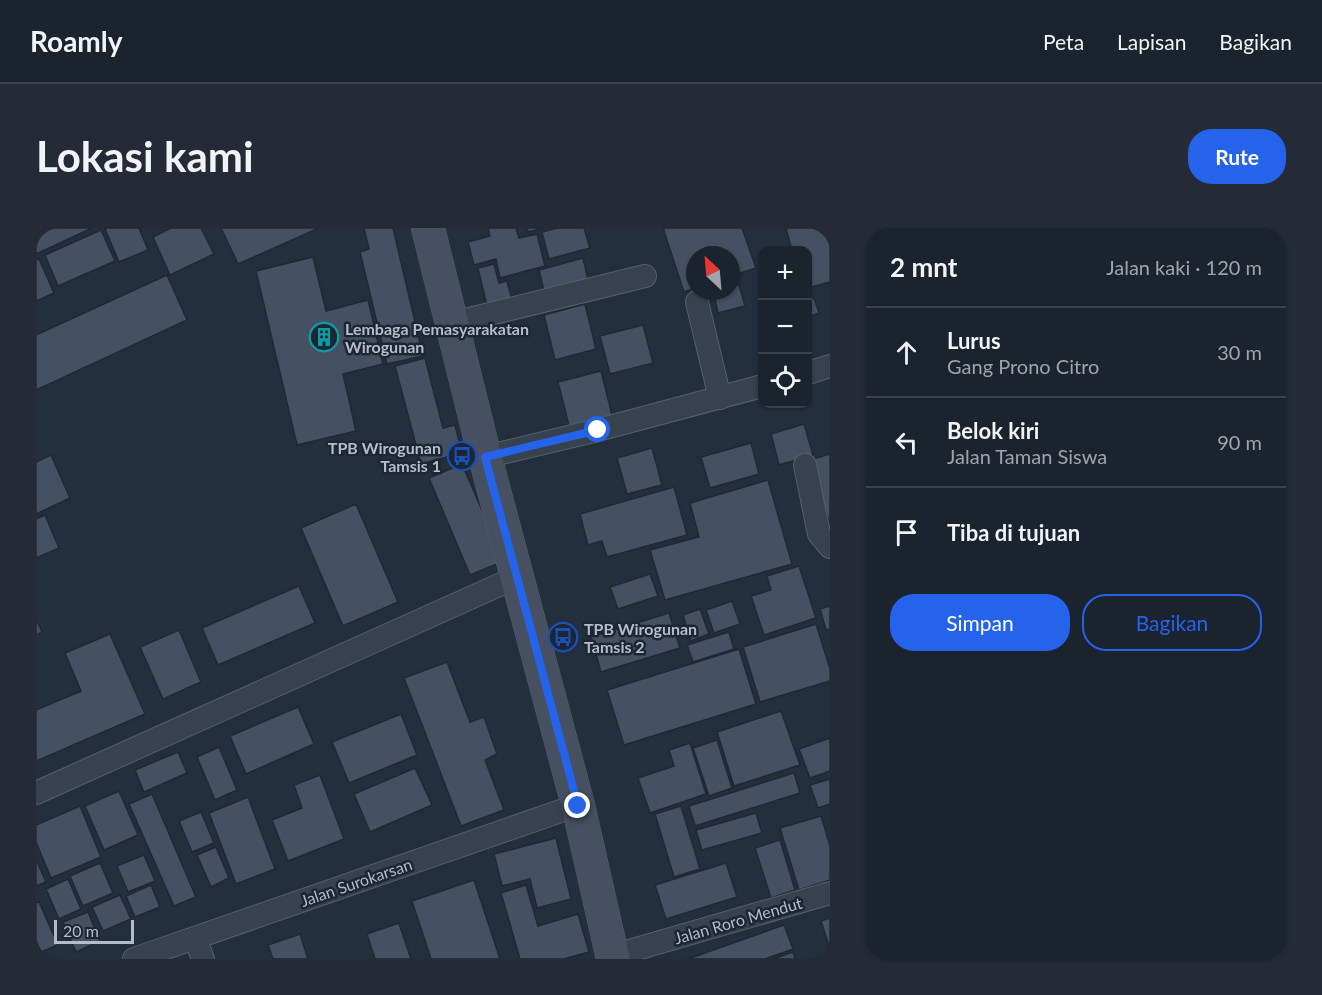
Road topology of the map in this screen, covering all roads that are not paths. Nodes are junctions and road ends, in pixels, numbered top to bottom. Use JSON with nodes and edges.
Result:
{"nodes":[{"id":1,"x":429,"y":228,"type":"edge"},
{"id":2,"x":645,"y":276,"type":"dead end"},
{"id":3,"x":697,"y":302,"type":"dead end"},
{"id":4,"x":453,"y":323,"type":"junction"},
{"id":5,"x":830,"y":366,"type":"edge"},
{"id":6,"x":812,"y":371,"type":"edge"},
{"id":7,"x":758,"y":387,"type":"edge"},
{"id":8,"x":720,"y":398,"type":"junction"},
{"id":9,"x":485,"y":457,"type":"junction"},
{"id":10,"x":805,"y":465,"type":"dead end"},
{"id":11,"x":830,"y":547,"type":"edge"},
{"id":12,"x":517,"y":577,"type":"junction"},
{"id":13,"x":36,"y":793,"type":"edge"},
{"id":14,"x":578,"y":806,"type":"junction"},
{"id":15,"x":830,"y":893,"type":"edge"},
{"id":16,"x":199,"y":948,"type":"edge"},
{"id":17,"x":612,"y":957,"type":"edge"},
{"id":18,"x":134,"y":959,"type":"edge"}],
"edges":[{"from":1,"to":4,"type":"main road"},
{"from":2,"to":4,"type":"street"},
{"from":3,"to":8,"type":"street"},
{"from":4,"to":9,"type":"main road"},
{"from":5,"to":6,"type":"street"},
{"from":7,"to":8,"type":"street"},
{"from":8,"to":9,"type":"street"},
{"from":9,"to":12,"type":"main road"},
{"from":10,"to":11,"type":"street"},
{"from":12,"to":13,"type":"street"},
{"from":12,"to":14,"type":"main road"},
{"from":14,"to":16,"type":"street","name":"Jalan Surokarsan"},
{"from":14,"to":17,"type":"main road"},
{"from":15,"to":17,"type":"street","name":"Jalan Roro Mendut"},
{"from":16,"to":18,"type":"street","name":"Jalan Surokarsan"}]}
